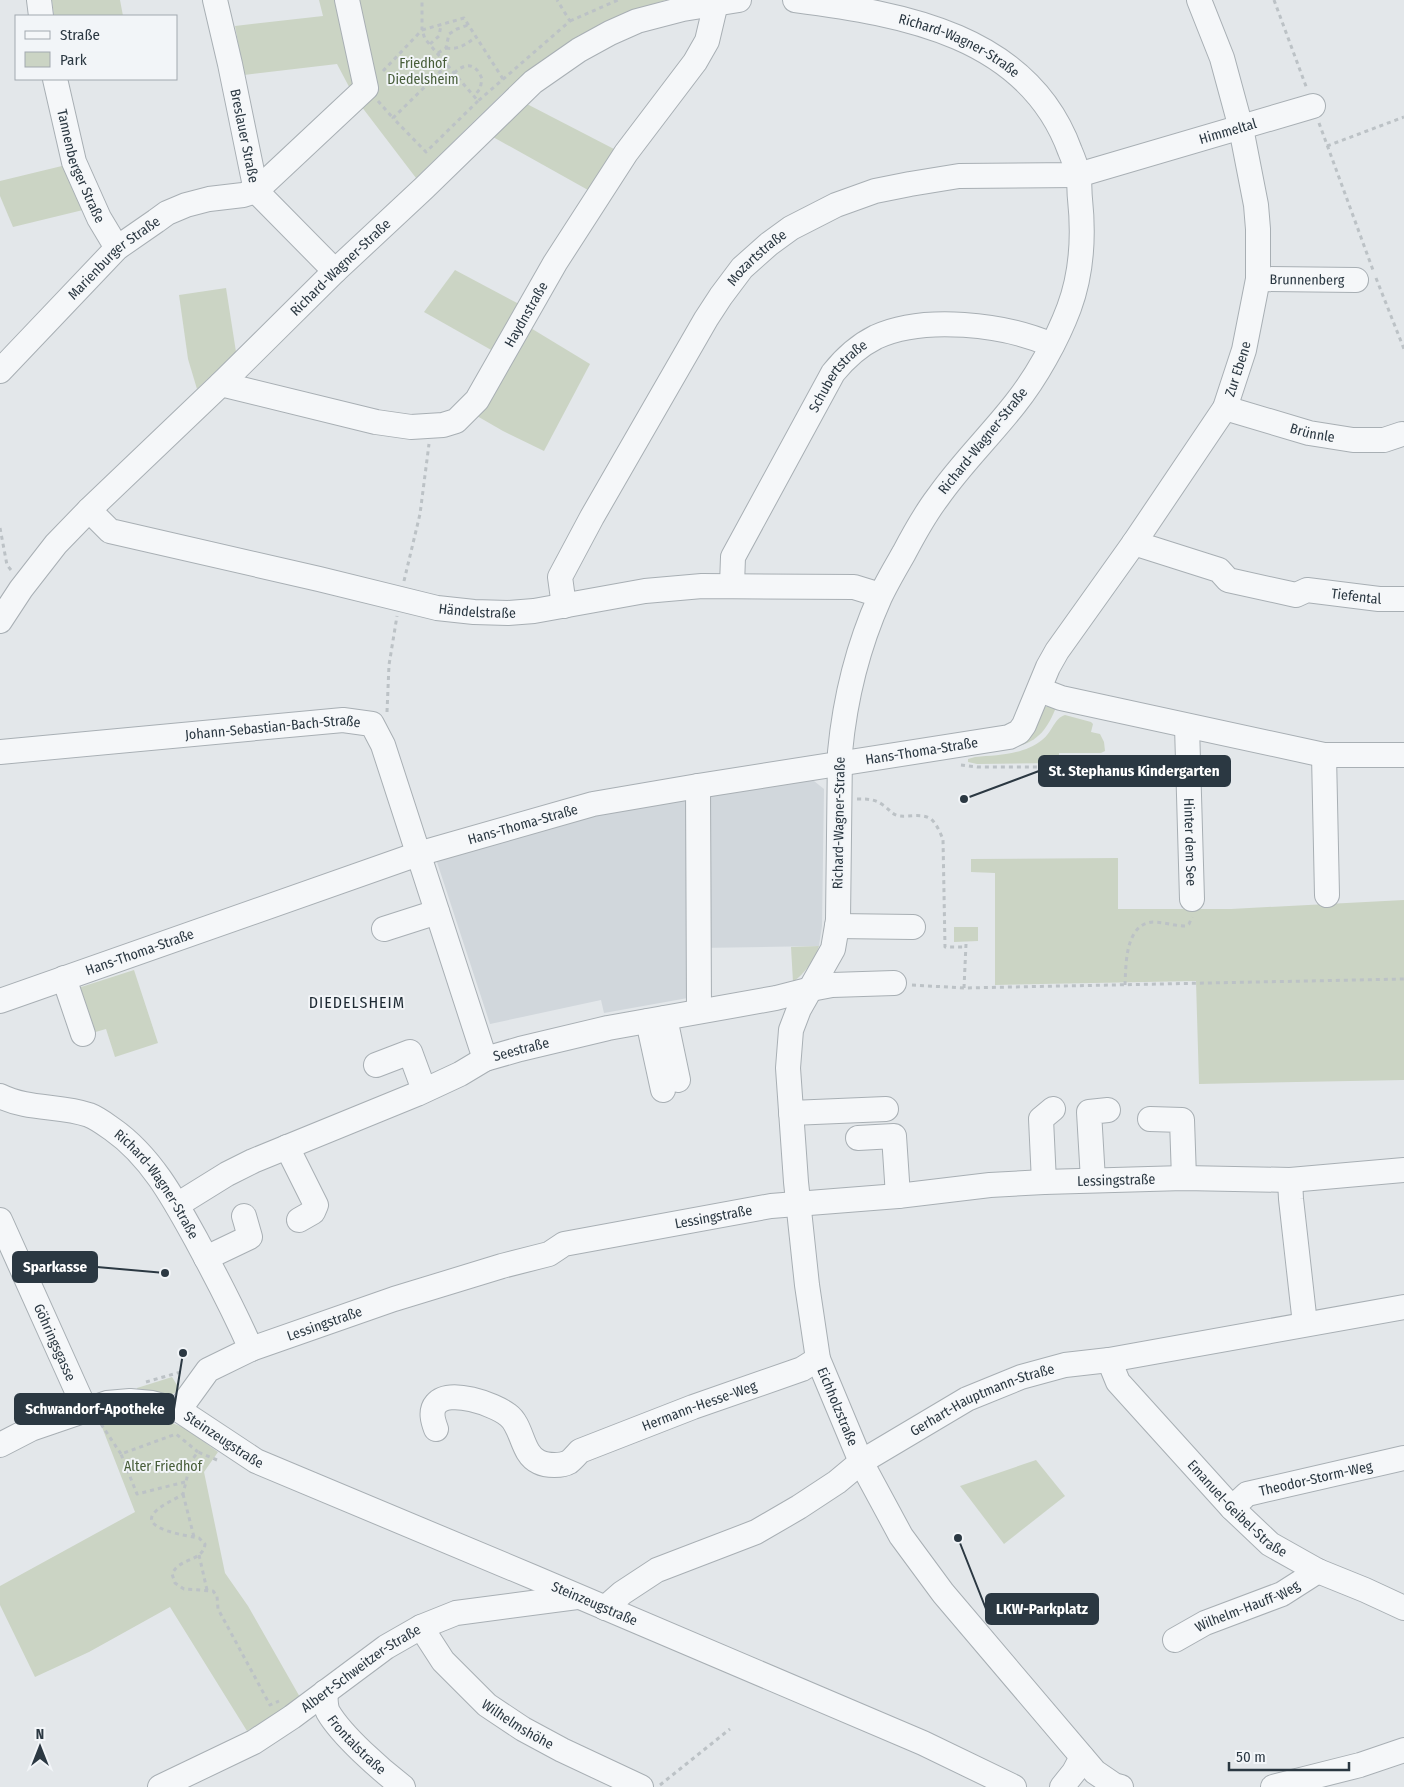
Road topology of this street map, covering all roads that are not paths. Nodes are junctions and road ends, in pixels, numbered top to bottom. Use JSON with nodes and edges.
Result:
{"nodes":[{"id":1,"x":39,"y":0,"type":"edge"},
{"id":2,"x":215,"y":0,"type":"edge"},
{"id":3,"x":347,"y":0,"type":"edge"},
{"id":4,"x":796,"y":0,"type":"edge"},
{"id":5,"x":1199,"y":0,"type":"edge"},
{"id":6,"x":727,"y":2,"type":"edge"},
{"id":7,"x":682,"y":4,"type":"edge"},
{"id":8,"x":41,"y":15,"type":"edge"},
{"id":9,"x":55,"y":80,"type":"edge"},
{"id":10,"x":1313,"y":106,"type":"road end"},
{"id":11,"x":1241,"y":128,"type":"junction"},
{"id":12,"x":1141,"y":156,"type":"joint"},
{"id":13,"x":1078,"y":175,"type":"junction"},
{"id":14,"x":256,"y":191,"type":"junction"},
{"id":15,"x":117,"y":248,"type":"junction"},
{"id":16,"x":336,"y":271,"type":"junction"},
{"id":17,"x":1258,"y":279,"type":"junction"},
{"id":18,"x":1356,"y":280,"type":"dead end"},
{"id":19,"x":1052,"y":345,"type":"junction"},
{"id":20,"x":0,"y":371,"type":"edge"},
{"id":21,"x":222,"y":384,"type":"junction"},
{"id":22,"x":1226,"y":408,"type":"junction"},
{"id":23,"x":1402,"y":434,"type":"dead end"},
{"id":24,"x":89,"y":510,"type":"junction"},
{"id":25,"x":1134,"y":543,"type":"junction"},
{"id":26,"x":732,"y":585,"type":"junction"},
{"id":27,"x":880,"y":595,"type":"junction"},
{"id":28,"x":1404,"y":599,"type":"edge"},
{"id":29,"x":564,"y":606,"type":"junction"},
{"id":30,"x":0,"y":621,"type":"edge"},
{"id":31,"x":1040,"y":690,"type":"junction"},
{"id":32,"x":1187,"y":726,"type":"junction"},
{"id":33,"x":0,"y":752,"type":"edge"},
{"id":34,"x":1324,"y":755,"type":"junction"},
{"id":35,"x":1404,"y":755,"type":"edge"},
{"id":36,"x":840,"y":764,"type":"junction"},
{"id":37,"x":698,"y":786,"type":"junction"},
{"id":38,"x":418,"y":854,"type":"junction"},
{"id":39,"x":1327,"y":896,"type":"dead end"},
{"id":40,"x":1192,"y":899,"type":"road end"},
{"id":41,"x":437,"y":912,"type":"junction"},
{"id":42,"x":837,"y":926,"type":"junction"},
{"id":43,"x":913,"y":927,"type":"dead end"},
{"id":44,"x":384,"y":929,"type":"dead end"},
{"id":45,"x":64,"y":978,"type":"junction"},
{"id":46,"x":894,"y":983,"type":"road end"},
{"id":47,"x":811,"y":988,"type":"junction"},
{"id":48,"x":0,"y":1001,"type":"edge"},
{"id":49,"x":699,"y":1011,"type":"junction"},
{"id":50,"x":656,"y":1019,"type":"junction"},
{"id":51,"x":83,"y":1034,"type":"dead end"},
{"id":52,"x":485,"y":1059,"type":"junction"},
{"id":53,"x":376,"y":1065,"type":"dead end"},
{"id":54,"x":671,"y":1085,"type":"dead end"},
{"id":55,"x":424,"y":1090,"type":"junction"},
{"id":56,"x":0,"y":1096,"type":"edge"},
{"id":57,"x":886,"y":1108,"type":"dead end"},
{"id":58,"x":1053,"y":1109,"type":"dead end"},
{"id":59,"x":1108,"y":1110,"type":"dead end"},
{"id":60,"x":791,"y":1112,"type":"junction"},
{"id":61,"x":1150,"y":1120,"type":"dead end"},
{"id":62,"x":858,"y":1138,"type":"dead end"},
{"id":63,"x":287,"y":1147,"type":"junction"},
{"id":64,"x":1404,"y":1170,"type":"edge"},
{"id":65,"x":1184,"y":1178,"type":"junction"},
{"id":66,"x":1093,"y":1180,"type":"junction"},
{"id":67,"x":1290,"y":1180,"type":"junction"},
{"id":68,"x":1044,"y":1182,"type":"junction"},
{"id":69,"x":898,"y":1196,"type":"junction"},
{"id":70,"x":799,"y":1203,"type":"junction"},
{"id":71,"x":177,"y":1205,"type":"junction"},
{"id":72,"x":244,"y":1216,"type":"dead end"},
{"id":73,"x":0,"y":1220,"type":"edge"},
{"id":74,"x":299,"y":1220,"type":"dead end"},
{"id":75,"x":206,"y":1258,"type":"junction"},
{"id":76,"x":1404,"y":1307,"type":"edge"},
{"id":77,"x":1305,"y":1324,"type":"junction"},
{"id":78,"x":251,"y":1349,"type":"junction"},
{"id":79,"x":818,"y":1359,"type":"junction"},
{"id":80,"x":1109,"y":1360,"type":"junction"},
{"id":81,"x":86,"y":1409,"type":"junction"},
{"id":82,"x":179,"y":1410,"type":"junction"},
{"id":83,"x":436,"y":1429,"type":"dead end"},
{"id":84,"x":0,"y":1445,"type":"edge"},
{"id":85,"x":1404,"y":1458,"type":"edge"},
{"id":86,"x":861,"y":1462,"type":"junction"},
{"id":87,"x":1232,"y":1508,"type":"junction"},
{"id":88,"x":1318,"y":1571,"type":"junction"},
{"id":89,"x":577,"y":1597,"type":"junction"},
{"id":90,"x":605,"y":1608,"type":"junction"},
{"id":91,"x":1404,"y":1608,"type":"edge"},
{"id":92,"x":421,"y":1627,"type":"junction"},
{"id":93,"x":1175,"y":1640,"type":"dead end"},
{"id":94,"x":325,"y":1692,"type":"junction"},
{"id":95,"x":1404,"y":1750,"type":"edge"},
{"id":96,"x":1089,"y":1772,"type":"edge"},
{"id":97,"x":160,"y":1787,"type":"edge"},
{"id":98,"x":404,"y":1787,"type":"edge"},
{"id":99,"x":641,"y":1787,"type":"edge"},
{"id":100,"x":1014,"y":1787,"type":"edge"},
{"id":101,"x":1062,"y":1787,"type":"edge"},
{"id":102,"x":1121,"y":1787,"type":"edge"},
{"id":103,"x":1273,"y":1787,"type":"edge"}],
"edges":[{"from":1,"to":8,"type":"street"},
{"from":2,"to":14,"type":"street","name":"Breslauer Straße"},
{"from":3,"to":14,"type":"street"},
{"from":4,"to":13,"type":"street","name":"Richard-Wagner-Straße"},
{"from":5,"to":11,"type":"street","name":"Zur Ebene"},
{"from":6,"to":7,"type":"street","name":"Richard-Wagner-Straße"},
{"from":6,"to":21,"type":"street","name":"Haydnstraße"},
{"from":7,"to":16,"type":"street","name":"Richard-Wagner-Straße"},
{"from":9,"to":15,"type":"street","name":"Tannenberger Straße"},
{"from":10,"to":11,"type":"street","name":"Himmeltal"},
{"from":11,"to":12,"type":"street","name":"Himmeltal"},
{"from":11,"to":17,"type":"street","name":"Zur Ebene"},
{"from":12,"to":13,"type":"street","name":"Mozartstraße"},
{"from":13,"to":19,"type":"street","name":"Richard-Wagner-Straße"},
{"from":13,"to":29,"type":"street","name":"Mozartstraße"},
{"from":14,"to":15,"type":"street","name":"Marienburger Straße"},
{"from":14,"to":16,"type":"street","name":"Breslauer Straße"},
{"from":15,"to":20,"type":"street","name":"Marienburger Straße"},
{"from":16,"to":21,"type":"street","name":"Richard-Wagner-Straße"},
{"from":17,"to":18,"type":"street","name":"Brunnenberg"},
{"from":17,"to":22,"type":"street","name":"Zur Ebene"},
{"from":19,"to":26,"type":"street","name":"Schubertstraße"},
{"from":19,"to":27,"type":"street","name":"Richard-Wagner-Straße"},
{"from":21,"to":24,"type":"street","name":"Richard-Wagner-Straße"},
{"from":22,"to":23,"type":"street","name":"Brünnle"},
{"from":22,"to":25,"type":"street","name":"Zur Ebene"},
{"from":24,"to":29,"type":"street","name":"Händelstraße"},
{"from":24,"to":30,"type":"street","name":"Richard-Wagner-Straße"},
{"from":25,"to":28,"type":"street","name":"Tiefental"},
{"from":25,"to":31,"type":"street","name":"Zur Ebene"},
{"from":26,"to":27,"type":"street","name":"Händelstraße"},
{"from":26,"to":29,"type":"street","name":"Händelstraße"},
{"from":27,"to":36,"type":"street","name":"Richard-Wagner-Straße"},
{"from":31,"to":32,"type":"street"},
{"from":31,"to":36,"type":"street","name":"Hans-Thoma-Straße"},
{"from":32,"to":34,"type":"street"},
{"from":32,"to":40,"type":"street","name":"Hinter dem See"},
{"from":33,"to":38,"type":"street","name":"Johann-Sebastian-Bach-Straße"},
{"from":34,"to":35,"type":"street"},
{"from":34,"to":39,"type":"street"},
{"from":36,"to":37,"type":"street","name":"Hans-Thoma-Straße"},
{"from":36,"to":42,"type":"street","name":"Richard-Wagner-Straße"},
{"from":37,"to":38,"type":"street","name":"Hans-Thoma-Straße"},
{"from":37,"to":49,"type":"street"},
{"from":38,"to":41,"type":"street","name":"Johann-Sebastian-Bach-Straße"},
{"from":38,"to":45,"type":"street","name":"Hans-Thoma-Straße"},
{"from":41,"to":44,"type":"street"},
{"from":41,"to":52,"type":"street","name":"Johann-Sebastian-Bach-Straße"},
{"from":42,"to":43,"type":"street"},
{"from":42,"to":47,"type":"street","name":"Richard-Wagner-Straße"},
{"from":45,"to":48,"type":"street","name":"Hans-Thoma-Straße"},
{"from":45,"to":51,"type":"street"},
{"from":46,"to":47,"type":"street","name":"Seestraße"},
{"from":47,"to":49,"type":"street","name":"Seestraße"},
{"from":47,"to":60,"type":"street","name":"Eichholzstraße"},
{"from":49,"to":50,"type":"street","name":"Seestraße"},
{"from":50,"to":52,"type":"street","name":"Seestraße"},
{"from":50,"to":54,"type":"street"},
{"from":52,"to":55,"type":"street","name":"Seestraße"},
{"from":53,"to":55,"type":"street"},
{"from":55,"to":63,"type":"street","name":"Seestraße"},
{"from":56,"to":71,"type":"street","name":"Richard-Wagner-Straße"},
{"from":57,"to":60,"type":"street"},
{"from":58,"to":68,"type":"street"},
{"from":59,"to":66,"type":"street"},
{"from":60,"to":70,"type":"street","name":"Eichholzstraße"},
{"from":61,"to":65,"type":"street"},
{"from":62,"to":69,"type":"street"},
{"from":63,"to":71,"type":"street","name":"Seestraße"},
{"from":63,"to":74,"type":"street"},
{"from":64,"to":67,"type":"street","name":"Lessingstraße"},
{"from":65,"to":66,"type":"street","name":"Lessingstraße"},
{"from":65,"to":67,"type":"street","name":"Lessingstraße"},
{"from":66,"to":68,"type":"street","name":"Lessingstraße"},
{"from":67,"to":77,"type":"street"},
{"from":68,"to":69,"type":"street","name":"Lessingstraße"},
{"from":69,"to":70,"type":"street","name":"Lessingstraße"},
{"from":70,"to":78,"type":"street","name":"Lessingstraße"},
{"from":70,"to":79,"type":"street","name":"Eichholzstraße"},
{"from":71,"to":75,"type":"street","name":"Richard-Wagner-Straße"},
{"from":72,"to":75,"type":"street"},
{"from":73,"to":81,"type":"street","name":"Göhringsgasse"},
{"from":75,"to":78,"type":"street","name":"Richard-Wagner-Straße"},
{"from":76,"to":77,"type":"street","name":"Gerhart-Hauptmann-Straße"},
{"from":77,"to":80,"type":"street","name":"Gerhart-Hauptmann-Straße"},
{"from":78,"to":82,"type":"street","name":"Lessingstraße"},
{"from":79,"to":83,"type":"street","name":"Hermann-Hesse-Weg"},
{"from":79,"to":86,"type":"street","name":"Eichholzstraße"},
{"from":80,"to":86,"type":"street","name":"Gerhart-Hauptmann-Straße"},
{"from":80,"to":87,"type":"street","name":"Emanuel-Geibel-Straße"},
{"from":81,"to":82,"type":"street","name":"Steinzeugstraße"},
{"from":81,"to":84,"type":"street","name":"Steinzeugstraße"},
{"from":82,"to":89,"type":"street","name":"Steinzeugstraße"},
{"from":85,"to":87,"type":"street","name":"Theodor-Storm-Weg"},
{"from":86,"to":90,"type":"street","name":"Gerhart-Hauptmann-Straße"},
{"from":86,"to":96,"type":"street","name":"Eichholzstraße"},
{"from":87,"to":88,"type":"street","name":"Emanuel-Geibel-Straße"},
{"from":88,"to":91,"type":"street","name":"Emanuel-Geibel-Straße"},
{"from":88,"to":93,"type":"street","name":"Wilhelm-Hauff-Weg"},
{"from":89,"to":90,"type":"street","name":"Steinzeugstraße"},
{"from":89,"to":92,"type":"street","name":"Albert-Schweitzer-Straße"},
{"from":90,"to":100,"type":"street","name":"Steinzeugstraße"},
{"from":92,"to":94,"type":"street","name":"Albert-Schweitzer-Straße"},
{"from":92,"to":99,"type":"street","name":"Wilhelmshöhe"},
{"from":94,"to":97,"type":"street","name":"Albert-Schweitzer-Straße"},
{"from":94,"to":98,"type":"street","name":"Frontalstraße"},
{"from":95,"to":103,"type":"street"},
{"from":96,"to":101,"type":"street"},
{"from":96,"to":102,"type":"street","name":"Eichholzstraße"}]}
